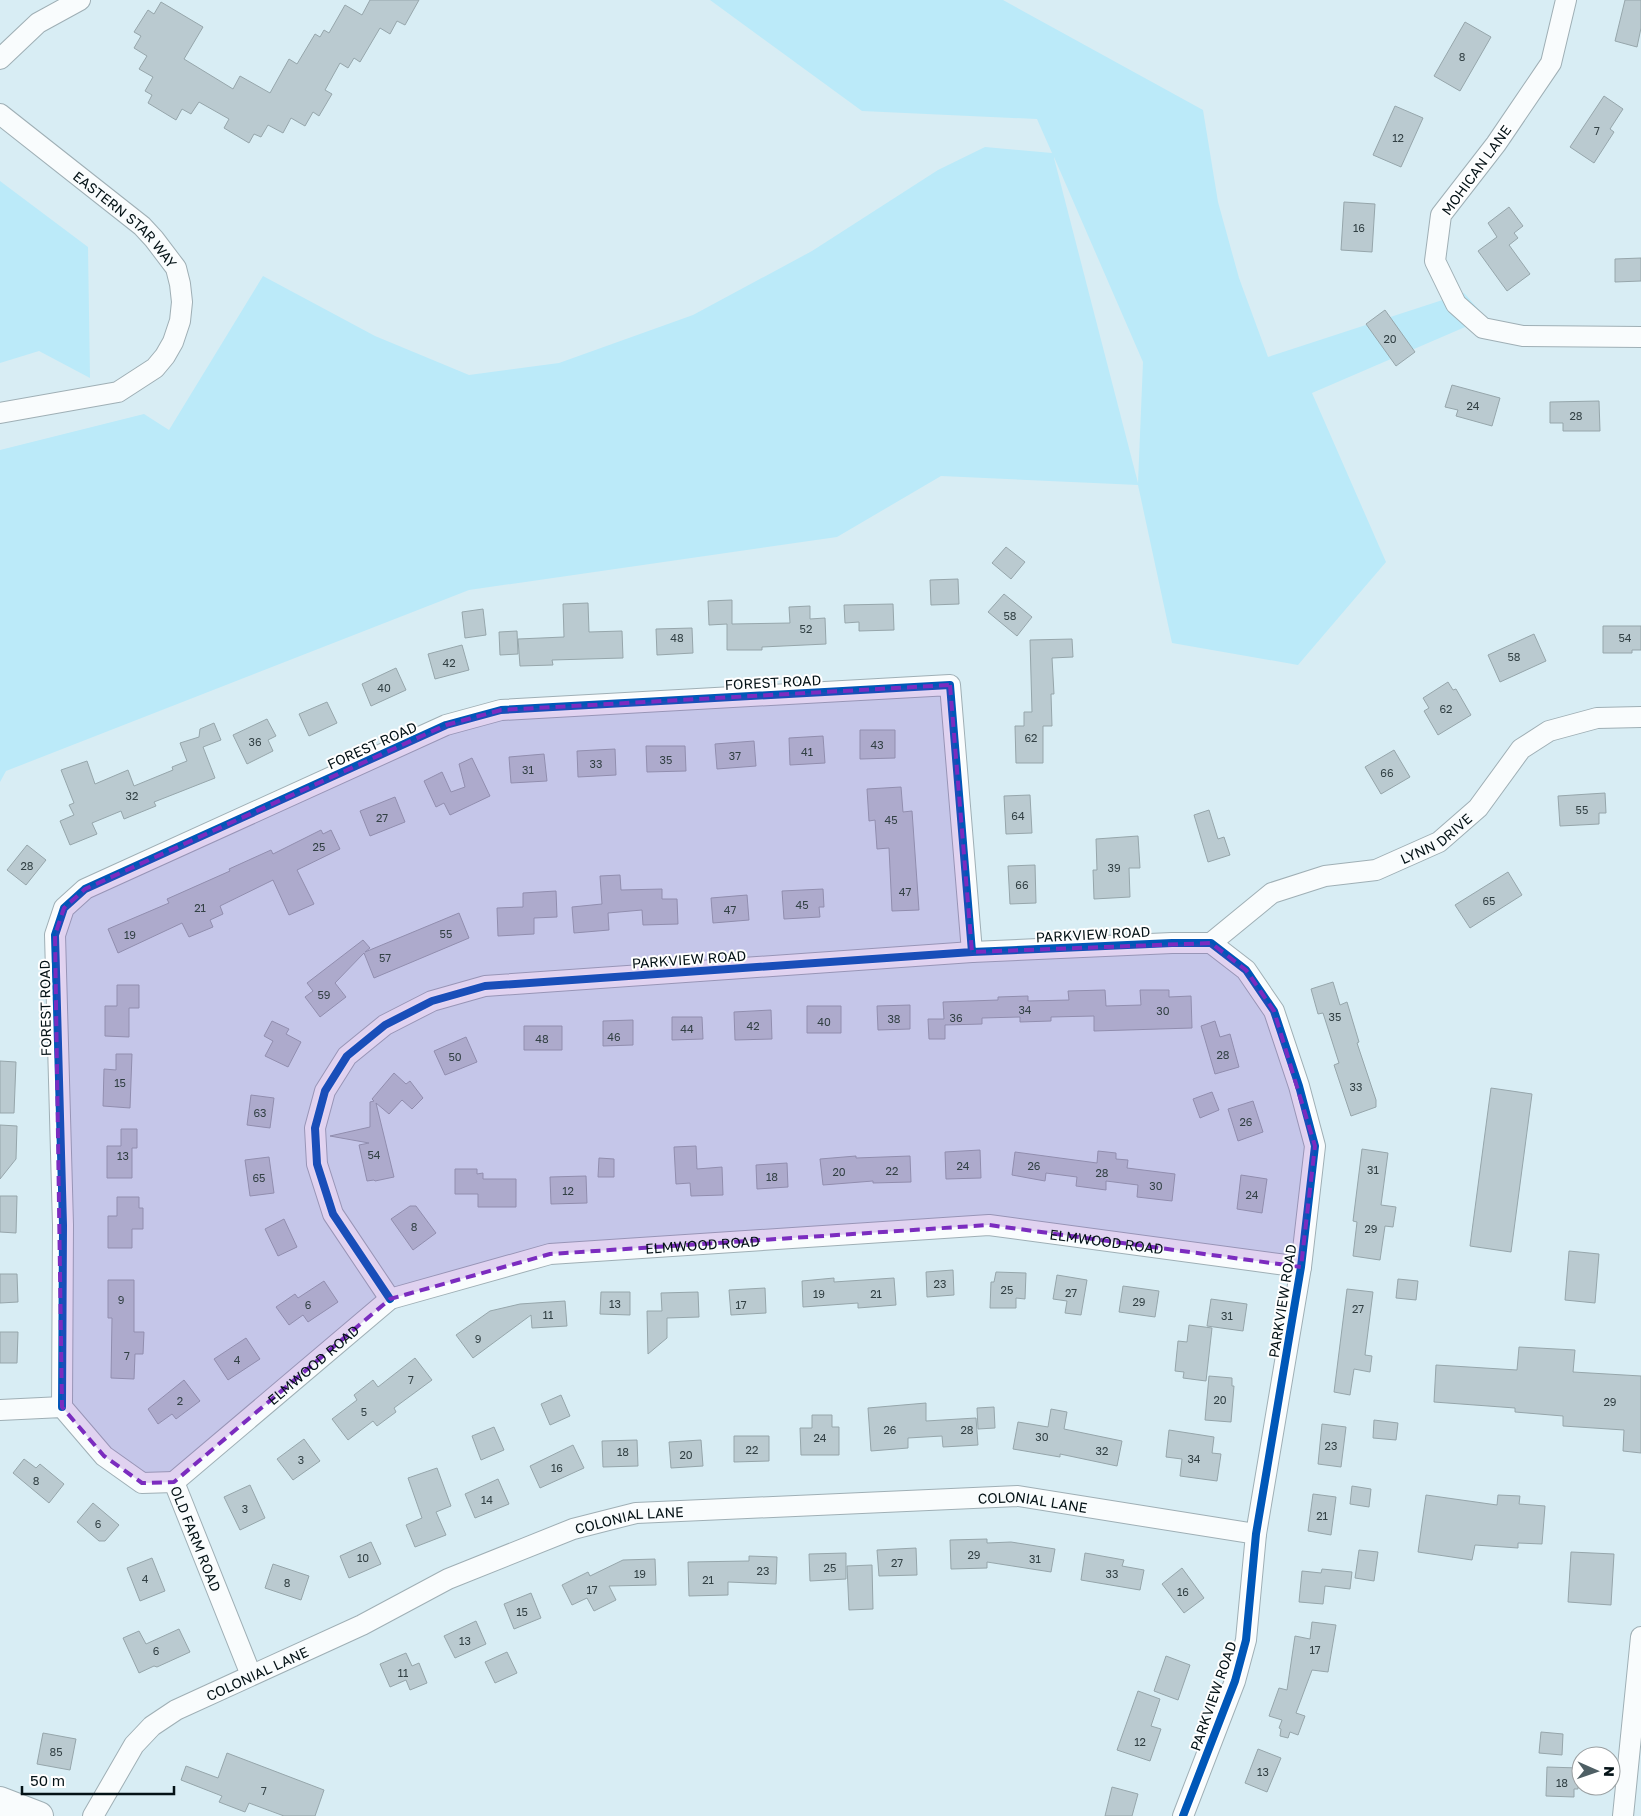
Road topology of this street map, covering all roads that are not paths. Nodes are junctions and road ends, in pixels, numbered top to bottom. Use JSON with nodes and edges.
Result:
{"nodes":[{"id":1,"x":80,"y":0,"type":"edge"},
{"id":2,"x":1566,"y":0,"type":"edge"},
{"id":3,"x":0,"y":59,"type":"edge"},
{"id":4,"x":0,"y":114,"type":"edge"},
{"id":5,"x":1641,"y":337,"type":"edge"},
{"id":6,"x":0,"y":413,"type":"edge"},
{"id":7,"x":1641,"y":717,"type":"edge"},
{"id":8,"x":1211,"y":943,"type":"junction"},
{"id":9,"x":972,"y":952,"type":"junction"},
{"id":10,"x":1301,"y":1267,"type":"junction"},
{"id":11,"x":390,"y":1299,"type":"junction"},
{"id":12,"x":62,"y":1407,"type":"junction"},
{"id":13,"x":0,"y":1410,"type":"edge"},
{"id":14,"x":174,"y":1482,"type":"junction"},
{"id":15,"x":1256,"y":1534,"type":"junction"},
{"id":16,"x":1641,"y":1637,"type":"edge"},
{"id":17,"x":250,"y":1675,"type":"junction"},
{"id":18,"x":0,"y":1801,"type":"edge"},
{"id":19,"x":39,"y":1816,"type":"edge"},
{"id":20,"x":93,"y":1816,"type":"edge"},
{"id":21,"x":1183,"y":1816,"type":"edge"},
{"id":22,"x":1623,"y":1816,"type":"edge"}],
"edges":[{"from":1,"to":3,"type":"street"},
{"from":2,"to":5,"type":"street","name":"MOHICAN LANE"},
{"from":4,"to":6,"type":"street","name":"EASTERN STAR WAY"},
{"from":7,"to":8,"type":"street","name":"LYNN DRIVE"},
{"from":8,"to":9,"type":"street","name":"PARKVIEW ROAD"},
{"from":8,"to":10,"type":"street","name":"PARKVIEW ROAD"},
{"from":9,"to":11,"type":"street","name":"PARKVIEW ROAD"},
{"from":9,"to":12,"type":"street","name":"FOREST ROAD"},
{"from":10,"to":11,"type":"street","name":"ELMWOOD ROAD"},
{"from":10,"to":15,"type":"street","name":"PARKVIEW ROAD"},
{"from":11,"to":14,"type":"street","name":"ELMWOOD ROAD"},
{"from":12,"to":13,"type":"street"},
{"from":12,"to":14,"type":"street","name":"OLD FARM ROAD"},
{"from":14,"to":17,"type":"street","name":"OLD FARM ROAD"},
{"from":15,"to":17,"type":"street","name":"COLONIAL LANE"},
{"from":15,"to":21,"type":"street","name":"PARKVIEW ROAD"},
{"from":16,"to":22,"type":"street"},
{"from":17,"to":20,"type":"street","name":"COLONIAL LANE"},
{"from":18,"to":19,"type":"main road"}]}
